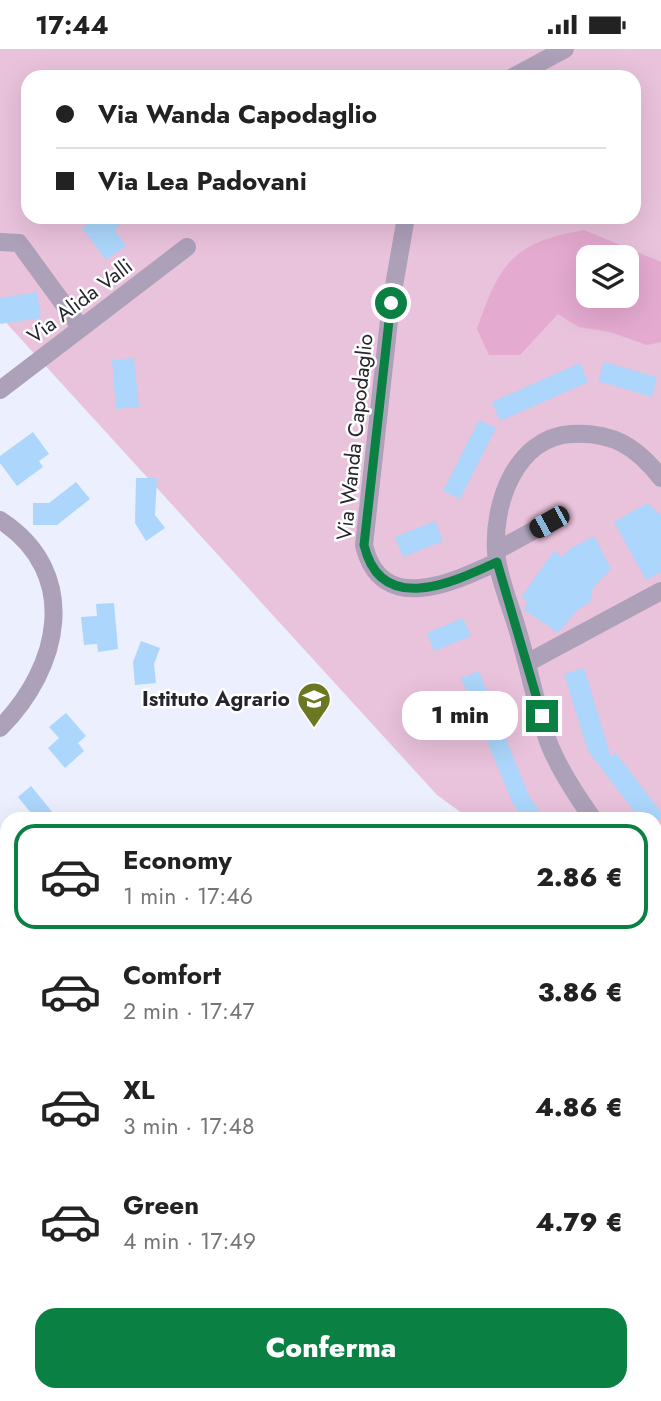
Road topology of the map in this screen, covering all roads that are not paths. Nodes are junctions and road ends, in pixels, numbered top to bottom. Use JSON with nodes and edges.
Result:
{"nodes":[{"id":1,"x":565,"y":49,"type":"edge"},
{"id":2,"x":526,"y":70,"type":"edge"},
{"id":3,"x":405,"y":224,"type":"edge"},
{"id":4,"x":0,"y":242,"type":"edge"},
{"id":5,"x":187,"y":247,"type":"dead end"},
{"id":6,"x":81,"y":328,"type":"junction"},
{"id":7,"x":0,"y":390,"type":"edge"},
{"id":8,"x":661,"y":478,"type":"edge"},
{"id":9,"x":0,"y":520,"type":"edge"},
{"id":10,"x":549,"y":522,"type":"dead end"},
{"id":11,"x":497,"y":557,"type":"junction"},
{"id":12,"x":661,"y":591,"type":"edge"},
{"id":13,"x":527,"y":663,"type":"junction"},
{"id":14,"x":0,"y":729,"type":"edge"},
{"id":15,"x":588,"y":812,"type":"edge"}],
"edges":[{"from":1,"to":2,"type":"street"},
{"from":3,"to":11,"type":"street","name":"Via Wanda Capodaglio"},
{"from":4,"to":6,"type":"street"},
{"from":5,"to":6,"type":"street","name":"Via Alida Valli"},
{"from":6,"to":7,"type":"street","name":"Via Alida Valli"},
{"from":8,"to":11,"type":"street"},
{"from":9,"to":14,"type":"street"},
{"from":10,"to":11,"type":"street","name":"Via Wanda Capodaglio"},
{"from":11,"to":13,"type":"street"},
{"from":12,"to":13,"type":"street"},
{"from":13,"to":15,"type":"street"}]}
